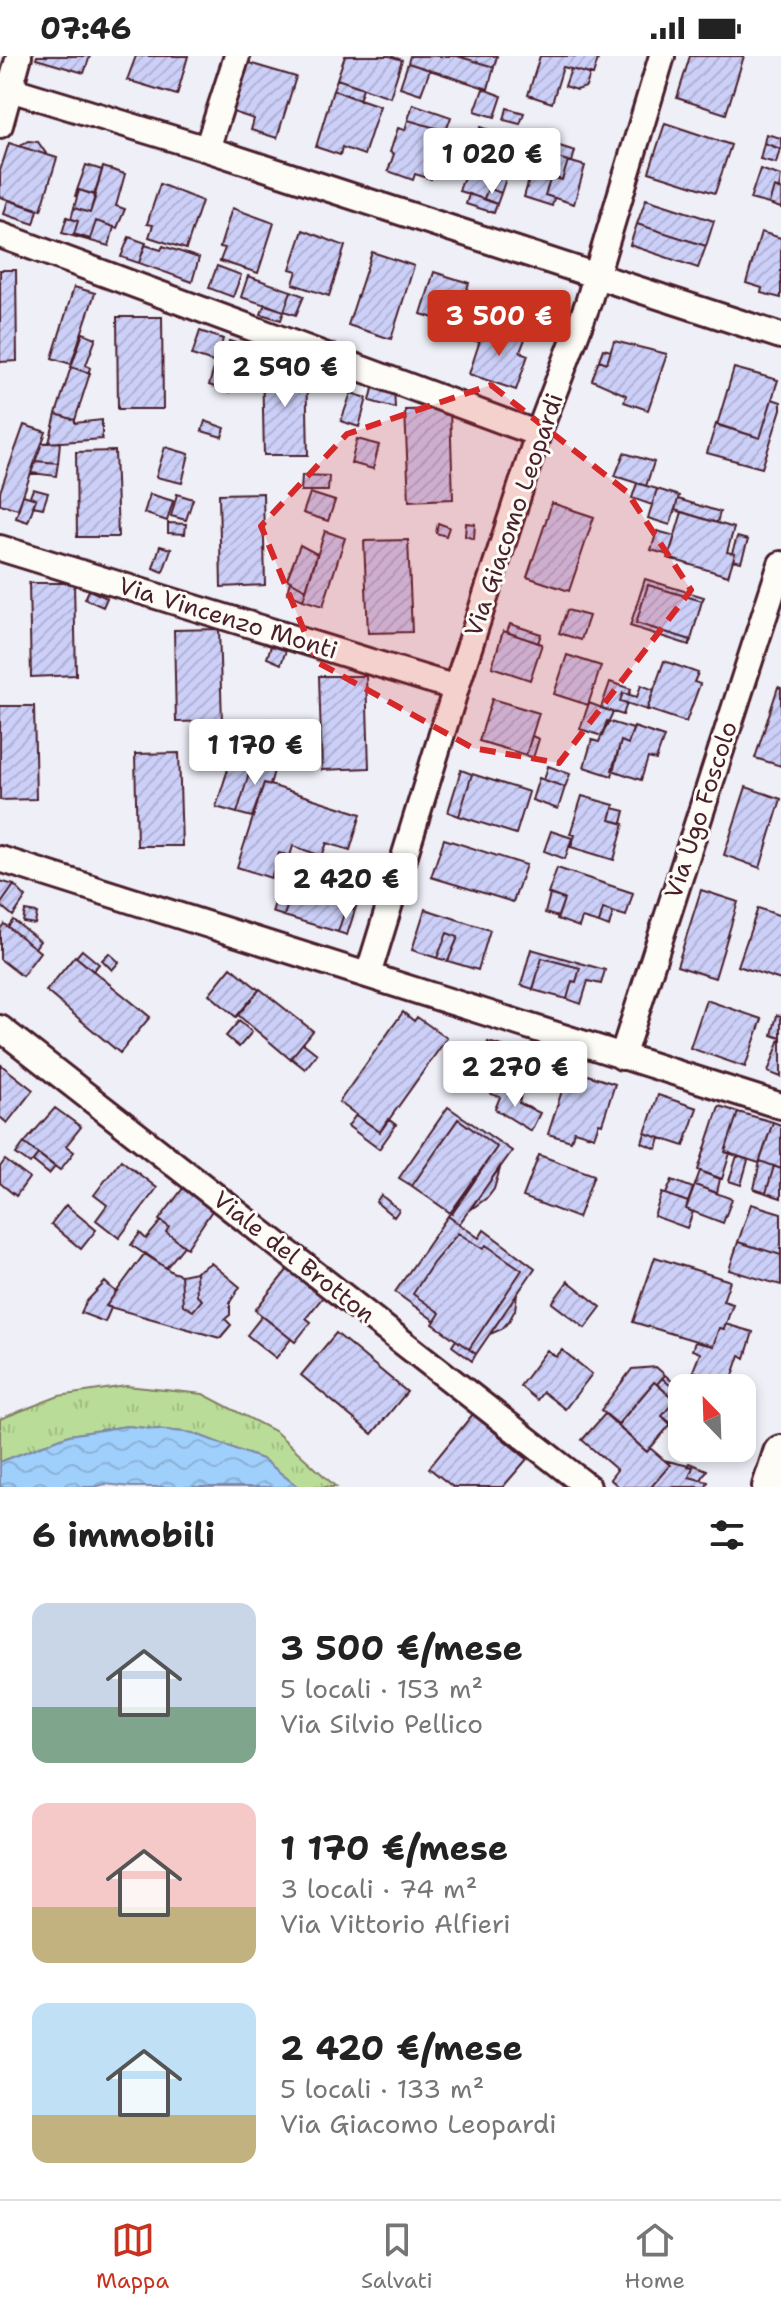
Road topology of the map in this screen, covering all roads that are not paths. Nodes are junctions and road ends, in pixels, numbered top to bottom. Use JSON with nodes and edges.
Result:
{"nodes":[{"id":1,"x":19,"y":56,"type":"edge"},
{"id":2,"x":237,"y":56,"type":"edge"},
{"id":3,"x":662,"y":56,"type":"edge"},
{"id":4,"x":5,"y":88,"type":"edge"},
{"id":5,"x":0,"y":125,"type":"edge"},
{"id":6,"x":207,"y":149,"type":"junction"},
{"id":7,"x":0,"y":235,"type":"edge"},
{"id":8,"x":595,"y":277,"type":"junction"},
{"id":9,"x":781,"y":336,"type":"edge"},
{"id":10,"x":538,"y":434,"type":"junction"},
{"id":11,"x":0,"y":548,"type":"edge"},
{"id":12,"x":781,"y":564,"type":"edge"},
{"id":13,"x":456,"y":688,"type":"junction"},
{"id":14,"x":0,"y":859,"type":"edge"},
{"id":15,"x":368,"y":975,"type":"junction"},
{"id":16,"x":0,"y":1028,"type":"edge"},
{"id":17,"x":622,"y":1057,"type":"junction"},
{"id":18,"x":781,"y":1106,"type":"edge"},
{"id":19,"x":781,"y":1453,"type":"edge"},
{"id":20,"x":588,"y":1487,"type":"edge"},
{"id":21,"x":770,"y":1487,"type":"edge"}],
"edges":[{"from":1,"to":4,"type":"street"},
{"from":2,"to":6,"type":"street"},
{"from":3,"to":8,"type":"street","name":"Via Giacomo Leopardi"},
{"from":4,"to":5,"type":"street"},
{"from":4,"to":6,"type":"street"},
{"from":6,"to":8,"type":"street"},
{"from":7,"to":10,"type":"street"},
{"from":8,"to":9,"type":"street"},
{"from":8,"to":10,"type":"street","name":"Via Giacomo Leopardi"},
{"from":10,"to":13,"type":"street","name":"Via Giacomo Leopardi"},
{"from":11,"to":13,"type":"street","name":"Via Vincenzo Monti"},
{"from":12,"to":17,"type":"street","name":"Via Ugo Foscolo"},
{"from":13,"to":15,"type":"street","name":"Via Giacomo Leopardi"},
{"from":14,"to":15,"type":"street"},
{"from":15,"to":17,"type":"street"},
{"from":16,"to":20,"type":"street","name":"Viale del Brotton"},
{"from":17,"to":18,"type":"street"},
{"from":19,"to":21,"type":"main road"}]}
